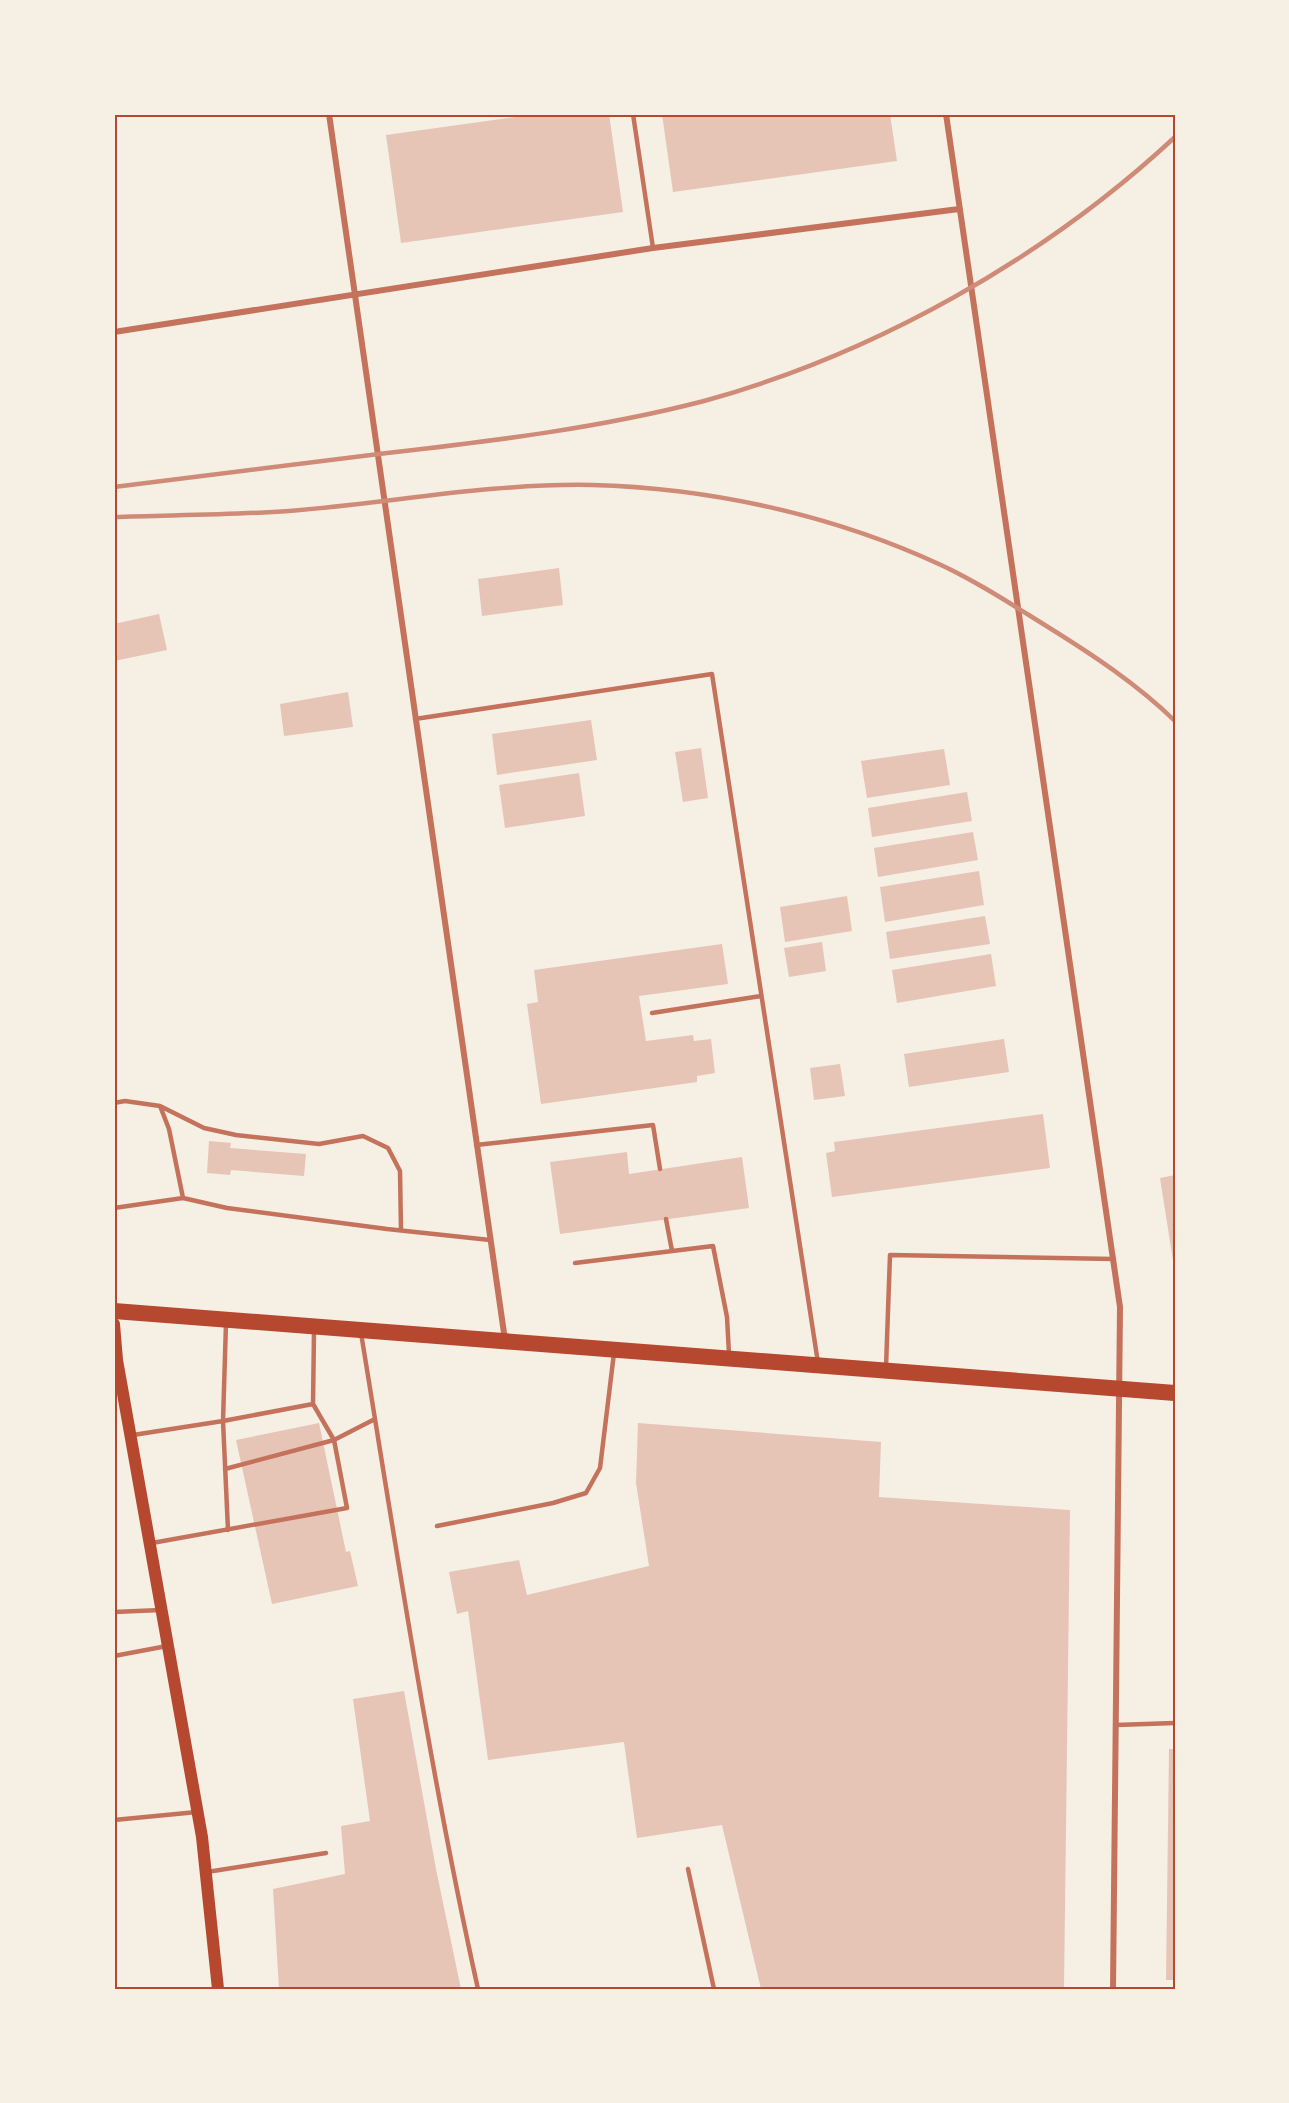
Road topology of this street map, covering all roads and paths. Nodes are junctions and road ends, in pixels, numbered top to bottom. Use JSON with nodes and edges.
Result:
{"nodes":[{"id":1,"x":329,"y":114,"type":"edge"},
{"id":2,"x":633,"y":114,"type":"edge"},
{"id":3,"x":946,"y":114,"type":"edge"},
{"id":4,"x":959,"y":209,"type":"junction"},
{"id":5,"x":653,"y":248,"type":"junction"},
{"id":6,"x":356,"y":295,"type":"junction"},
{"id":7,"x":114,"y":332,"type":"edge"},
{"id":8,"x":415,"y":719,"type":"junction"},
{"id":9,"x":761,"y":996,"type":"junction"},
{"id":10,"x":652,"y":1013,"type":"dead end"},
{"id":11,"x":114,"y":1103,"type":"edge"},
{"id":12,"x":160,"y":1106,"type":"junction"},
{"id":13,"x":476,"y":1145,"type":"junction"},
{"id":14,"x":660,"y":1169,"type":"dead end"},
{"id":15,"x":183,"y":1198,"type":"junction"},
{"id":16,"x":114,"y":1208,"type":"edge"},
{"id":17,"x":666,"y":1219,"type":"dead end"},
{"id":18,"x":401,"y":1230,"type":"junction"},
{"id":19,"x":490,"y":1239,"type":"junction"},
{"id":20,"x":672,"y":1251,"type":"junction"},
{"id":21,"x":1114,"y":1259,"type":"junction"},
{"id":22,"x":575,"y":1263,"type":"dead end"},
{"id":23,"x":114,"y":1311,"type":"edge"},
{"id":24,"x":226,"y":1320,"type":"junction"},
{"id":25,"x":114,"y":1324,"type":"edge"},
{"id":26,"x":314,"y":1327,"type":"junction"},
{"id":27,"x":361,"y":1331,"type":"junction"},
{"id":28,"x":505,"y":1341,"type":"junction"},
{"id":29,"x":614,"y":1350,"type":"junction"},
{"id":30,"x":729,"y":1359,"type":"junction"},
{"id":31,"x":818,"y":1366,"type":"junction"},
{"id":32,"x":886,"y":1371,"type":"junction"},
{"id":33,"x":1120,"y":1389,"type":"junction"},
{"id":34,"x":1175,"y":1393,"type":"edge"},
{"id":35,"x":313,"y":1404,"type":"junction"},
{"id":36,"x":373,"y":1420,"type":"junction"},
{"id":37,"x":223,"y":1421,"type":"junction"},
{"id":38,"x":130,"y":1436,"type":"junction"},
{"id":39,"x":334,"y":1440,"type":"junction"},
{"id":40,"x":225,"y":1469,"type":"junction"},
{"id":41,"x":437,"y":1526,"type":"dead end"},
{"id":42,"x":228,"y":1530,"type":"junction"},
{"id":43,"x":149,"y":1544,"type":"junction"},
{"id":44,"x":161,"y":1610,"type":"junction"},
{"id":45,"x":114,"y":1612,"type":"edge"},
{"id":46,"x":167,"y":1646,"type":"junction"},
{"id":47,"x":114,"y":1656,"type":"edge"},
{"id":48,"x":1175,"y":1716,"type":"edge"},
{"id":49,"x":1173,"y":1723,"type":"edge"},
{"id":50,"x":1116,"y":1725,"type":"junction"},
{"id":51,"x":197,"y":1812,"type":"junction"},
{"id":52,"x":114,"y":1820,"type":"edge"},
{"id":53,"x":326,"y":1853,"type":"dead end"},
{"id":54,"x":688,"y":1869,"type":"dead end"},
{"id":55,"x":205,"y":1872,"type":"junction"},
{"id":56,"x":218,"y":1989,"type":"edge"},
{"id":57,"x":478,"y":1989,"type":"edge"},
{"id":58,"x":714,"y":1989,"type":"edge"},
{"id":59,"x":1113,"y":1989,"type":"edge"}],
"edges":[{"from":1,"to":6,"type":"street"},
{"from":2,"to":5,"type":"lane"},
{"from":3,"to":4,"type":"street"},
{"from":4,"to":5,"type":"street"},
{"from":4,"to":21,"type":"street"},
{"from":5,"to":6,"type":"street"},
{"from":6,"to":7,"type":"street"},
{"from":6,"to":8,"type":"street"},
{"from":8,"to":9,"type":"lane"},
{"from":8,"to":13,"type":"street"},
{"from":9,"to":10,"type":"lane"},
{"from":9,"to":31,"type":"lane"},
{"from":11,"to":12,"type":"lane"},
{"from":12,"to":15,"type":"lane"},
{"from":12,"to":18,"type":"lane"},
{"from":13,"to":14,"type":"lane"},
{"from":13,"to":19,"type":"street"},
{"from":15,"to":16,"type":"lane"},
{"from":15,"to":18,"type":"lane"},
{"from":17,"to":20,"type":"lane"},
{"from":18,"to":19,"type":"lane"},
{"from":19,"to":28,"type":"street"},
{"from":20,"to":22,"type":"lane"},
{"from":20,"to":30,"type":"lane"},
{"from":21,"to":32,"type":"lane"},
{"from":21,"to":33,"type":"street"},
{"from":23,"to":24,"type":"highway"},
{"from":24,"to":26,"type":"highway"},
{"from":24,"to":37,"type":"lane"},
{"from":25,"to":38,"type":"main road"},
{"from":26,"to":27,"type":"highway"},
{"from":26,"to":35,"type":"lane"},
{"from":27,"to":28,"type":"highway"},
{"from":27,"to":36,"type":"lane"},
{"from":28,"to":29,"type":"highway"},
{"from":29,"to":30,"type":"highway"},
{"from":29,"to":41,"type":"lane"},
{"from":30,"to":31,"type":"highway"},
{"from":31,"to":32,"type":"highway"},
{"from":32,"to":33,"type":"highway"},
{"from":33,"to":34,"type":"highway"},
{"from":33,"to":50,"type":"street"},
{"from":35,"to":37,"type":"lane"},
{"from":35,"to":39,"type":"lane"},
{"from":36,"to":39,"type":"lane"},
{"from":36,"to":57,"type":"lane"},
{"from":37,"to":38,"type":"lane"},
{"from":37,"to":40,"type":"lane"},
{"from":38,"to":43,"type":"main road"},
{"from":39,"to":40,"type":"lane"},
{"from":39,"to":42,"type":"lane"},
{"from":40,"to":42,"type":"lane"},
{"from":42,"to":43,"type":"lane"},
{"from":43,"to":44,"type":"main road"},
{"from":44,"to":45,"type":"lane"},
{"from":44,"to":46,"type":"main road"},
{"from":46,"to":47,"type":"lane"},
{"from":46,"to":51,"type":"main road"},
{"from":48,"to":49,"type":"lane"},
{"from":49,"to":50,"type":"lane"},
{"from":50,"to":59,"type":"street"},
{"from":51,"to":52,"type":"lane"},
{"from":51,"to":55,"type":"main road"},
{"from":53,"to":55,"type":"lane"},
{"from":54,"to":58,"type":"lane"},
{"from":55,"to":56,"type":"main road"}]}
